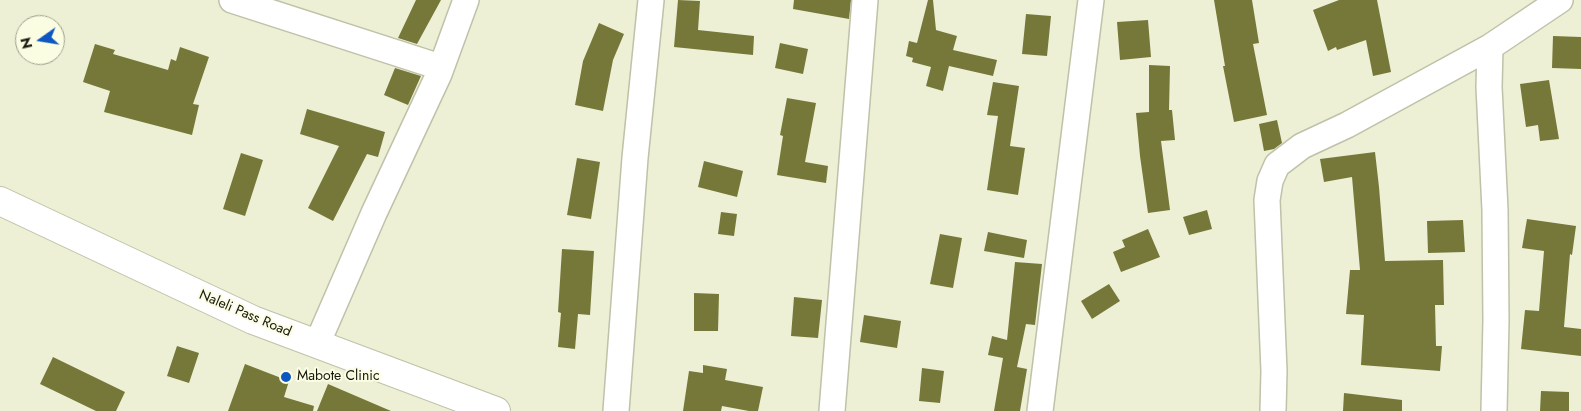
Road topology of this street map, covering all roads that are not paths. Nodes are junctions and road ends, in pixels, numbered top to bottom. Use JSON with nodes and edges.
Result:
{"nodes":[{"id":1,"x":232,"y":0,"type":"edge"},
{"id":2,"x":466,"y":0,"type":"edge"},
{"id":3,"x":652,"y":0,"type":"edge"},
{"id":4,"x":865,"y":0,"type":"edge"},
{"id":5,"x":1091,"y":0,"type":"edge"},
{"id":6,"x":1560,"y":0,"type":"edge"},
{"id":7,"x":1490,"y":47,"type":"junction"},
{"id":8,"x":440,"y":67,"type":"junction"},
{"id":9,"x":0,"y":200,"type":"edge"},
{"id":10,"x":316,"y":344,"type":"junction"},
{"id":11,"x":496,"y":411,"type":"edge"},
{"id":12,"x":616,"y":411,"type":"edge"},
{"id":13,"x":832,"y":411,"type":"edge"},
{"id":14,"x":1040,"y":411,"type":"edge"},
{"id":15,"x":1273,"y":411,"type":"edge"},
{"id":16,"x":1494,"y":411,"type":"edge"}],
"edges":[{"from":1,"to":8,"type":"street"},
{"from":2,"to":8,"type":"street"},
{"from":3,"to":12,"type":"street"},
{"from":4,"to":13,"type":"street"},
{"from":5,"to":14,"type":"street"},
{"from":6,"to":7,"type":"street"},
{"from":7,"to":15,"type":"street"},
{"from":7,"to":16,"type":"street"},
{"from":8,"to":10,"type":"street"},
{"from":9,"to":10,"type":"main road","name":"Naleli Pass Road"},
{"from":10,"to":11,"type":"main road","name":"Naleli Pass Road"}]}
